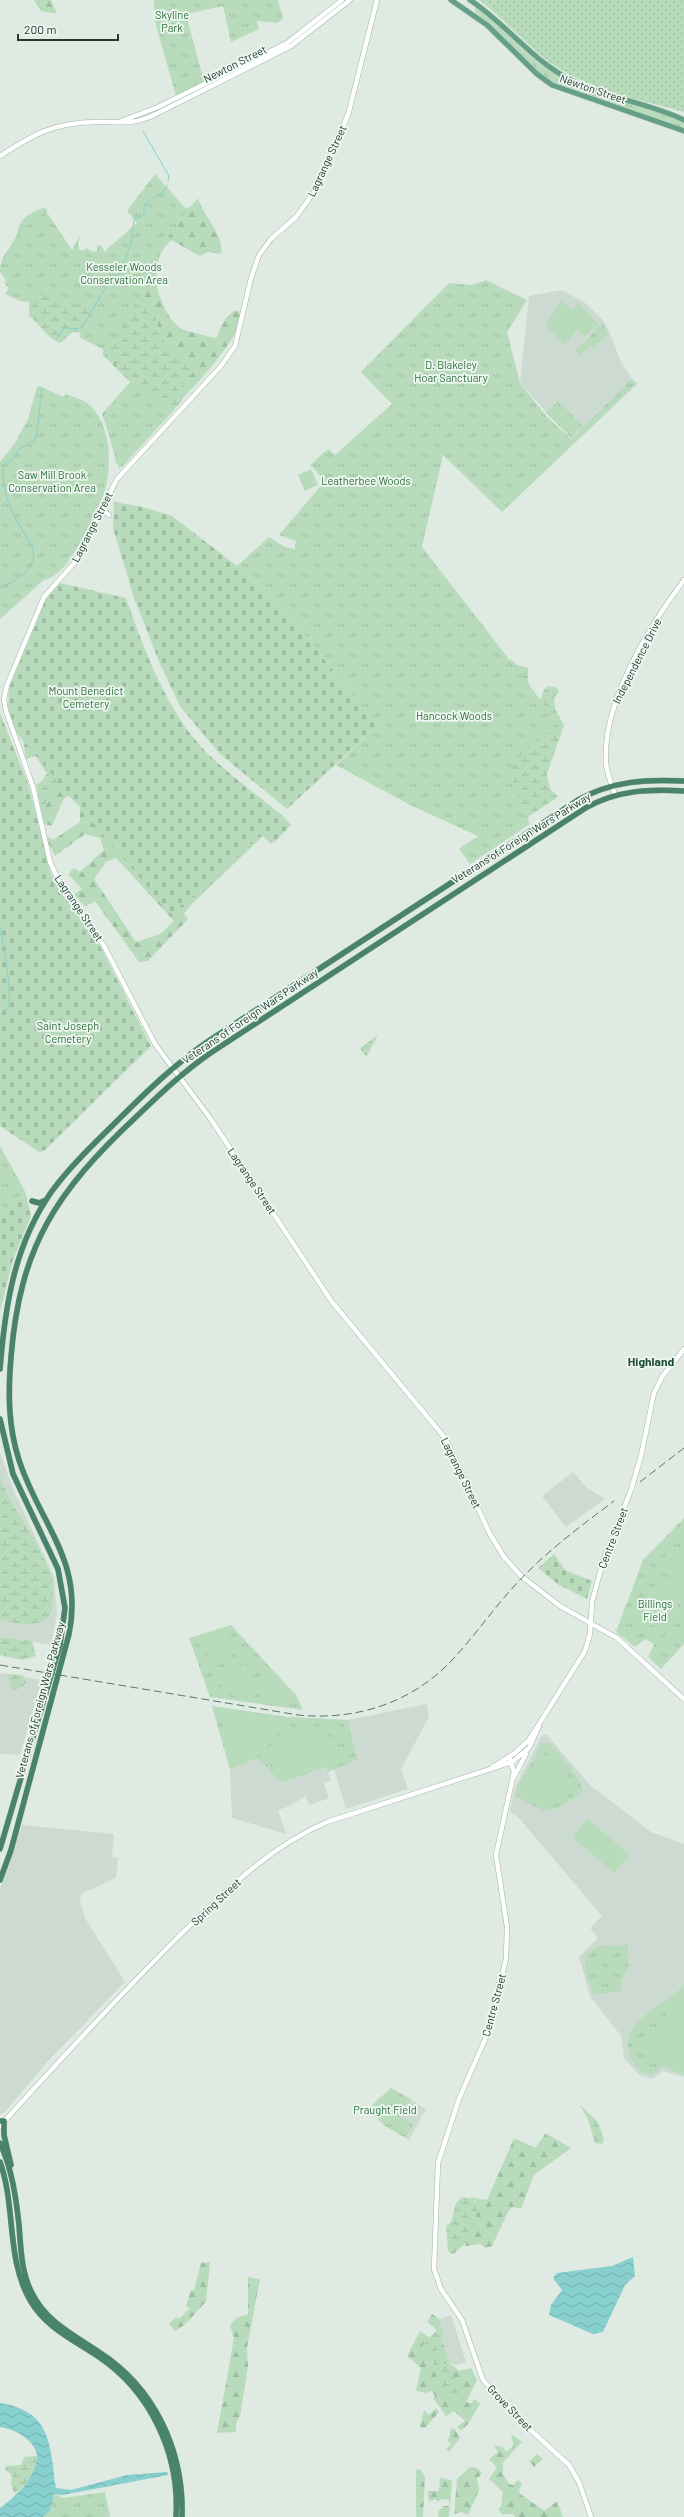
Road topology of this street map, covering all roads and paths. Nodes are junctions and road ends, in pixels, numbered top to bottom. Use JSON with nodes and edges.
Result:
{"nodes":[{"id":1,"x":342,"y":0,"type":"edge"},
{"id":2,"x":350,"y":0,"type":"edge"},
{"id":3,"x":377,"y":0,"type":"edge"},
{"id":4,"x":451,"y":0,"type":"edge"},
{"id":5,"x":470,"y":0,"type":"edge"},
{"id":6,"x":682,"y":119,"type":"edge"},
{"id":7,"x":118,"y":123,"type":"junction"},
{"id":8,"x":684,"y":131,"type":"edge"},
{"id":9,"x":0,"y":156,"type":"edge"},
{"id":10,"x":100,"y":512,"type":"junction"},
{"id":11,"x":109,"y":515,"type":"dead end"},
{"id":12,"x":684,"y":580,"type":"edge"},
{"id":13,"x":684,"y":781,"type":"edge"},
{"id":14,"x":612,"y":786,"type":"junction"},
{"id":15,"x":684,"y":791,"type":"edge"},
{"id":16,"x":615,"y":795,"type":"junction"},
{"id":17,"x":173,"y":1068,"type":"junction"},
{"id":18,"x":179,"y":1077,"type":"junction"},
{"id":19,"x":47,"y":1200,"type":"junction"},
{"id":20,"x":32,"y":1201,"type":"dead end"},
{"id":21,"x":684,"y":1350,"type":"edge"},
{"id":22,"x":0,"y":1369,"type":"edge"},
{"id":23,"x":0,"y":1419,"type":"edge"},
{"id":24,"x":38,"y":1503,"type":"junction"},
{"id":25,"x":28,"y":1507,"type":"junction"},
{"id":26,"x":591,"y":1625,"type":"junction"},
{"id":27,"x":684,"y":1699,"type":"edge"},
{"id":28,"x":539,"y":1726,"type":"junction"},
{"id":29,"x":529,"y":1748,"type":"junction"},
{"id":30,"x":510,"y":1760,"type":"junction"},
{"id":31,"x":512,"y":1780,"type":"junction"},
{"id":32,"x":0,"y":1849,"type":"edge"},
{"id":33,"x":0,"y":1880,"type":"edge"},
{"id":34,"x":1,"y":2123,"type":"edge"},
{"id":35,"x":0,"y":2143,"type":"edge"},
{"id":36,"x":0,"y":2163,"type":"edge"},
{"id":37,"x":13,"y":2185,"type":"junction"},
{"id":38,"x":441,"y":2289,"type":"joint"},
{"id":39,"x":176,"y":2517,"type":"edge"},
{"id":40,"x":182,"y":2517,"type":"edge"},
{"id":41,"x":591,"y":2517,"type":"edge"}],
"edges":[{"from":1,"to":7,"type":"main road","name":"Newton Street"},
{"from":2,"to":7,"type":"main road","name":"Newton Street"},
{"from":3,"to":10,"type":"main road","name":"Lagrange Street"},
{"from":4,"to":8,"type":"main road","name":"Newton Street"},
{"from":5,"to":6,"type":"main road"},
{"from":7,"to":9,"type":"main road","name":"Newton Street"},
{"from":10,"to":11,"type":"main road"},
{"from":10,"to":17,"type":"main road","name":"Lagrange Street"},
{"from":12,"to":14,"type":"main road","name":"Independence Drive"},
{"from":13,"to":14,"type":"highway","name":"Veterans of Foreign Wars Parkway"},
{"from":14,"to":16,"type":"main road","name":"Independence Drive"},
{"from":14,"to":17,"type":"highway","name":"Veterans of Foreign Wars Parkway"},
{"from":15,"to":16,"type":"highway","name":"Veterans of Foreign Wars Parkway"},
{"from":16,"to":18,"type":"highway","name":"Veterans of Foreign Wars Parkway"},
{"from":17,"to":18,"type":"main road","name":"Lagrange Street"},
{"from":17,"to":19,"type":"highway","name":"Veterans of Foreign Wars Parkway"},
{"from":18,"to":24,"type":"highway","name":"Veterans of Foreign Wars Parkway"},
{"from":18,"to":26,"type":"main road","name":"Lagrange Street"},
{"from":19,"to":20,"type":"highway"},
{"from":19,"to":22,"type":"highway","name":"Veterans of Foreign Wars Parkway"},
{"from":21,"to":26,"type":"main road","name":"Centre Street"},
{"from":23,"to":25,"type":"highway","name":"Veterans of Foreign Wars Parkway"},
{"from":24,"to":25,"type":"highway"},
{"from":24,"to":33,"type":"highway","name":"Veterans of Foreign Wars Parkway"},
{"from":25,"to":32,"type":"highway","name":"Veterans of Foreign Wars Parkway"},
{"from":26,"to":27,"type":"main road","name":"Lagrange Street"},
{"from":26,"to":28,"type":"main road","name":"Centre Street"},
{"from":28,"to":29,"type":"main road","name":"Centre Street"},
{"from":28,"to":30,"type":"main road","name":"Centre Street"},
{"from":29,"to":30,"type":"main road","name":"Centre Street"},
{"from":29,"to":31,"type":"main road"},
{"from":30,"to":31,"type":"main road","name":"Centre Street"},
{"from":30,"to":34,"type":"main road","name":"Spring Street"},
{"from":31,"to":38,"type":"main road","name":"Centre Street"},
{"from":34,"to":37,"type":"highway"},
{"from":35,"to":37,"type":"highway"},
{"from":36,"to":39,"type":"highway"},
{"from":37,"to":40,"type":"highway"},
{"from":38,"to":41,"type":"main road","name":"Grove Street"}]}
